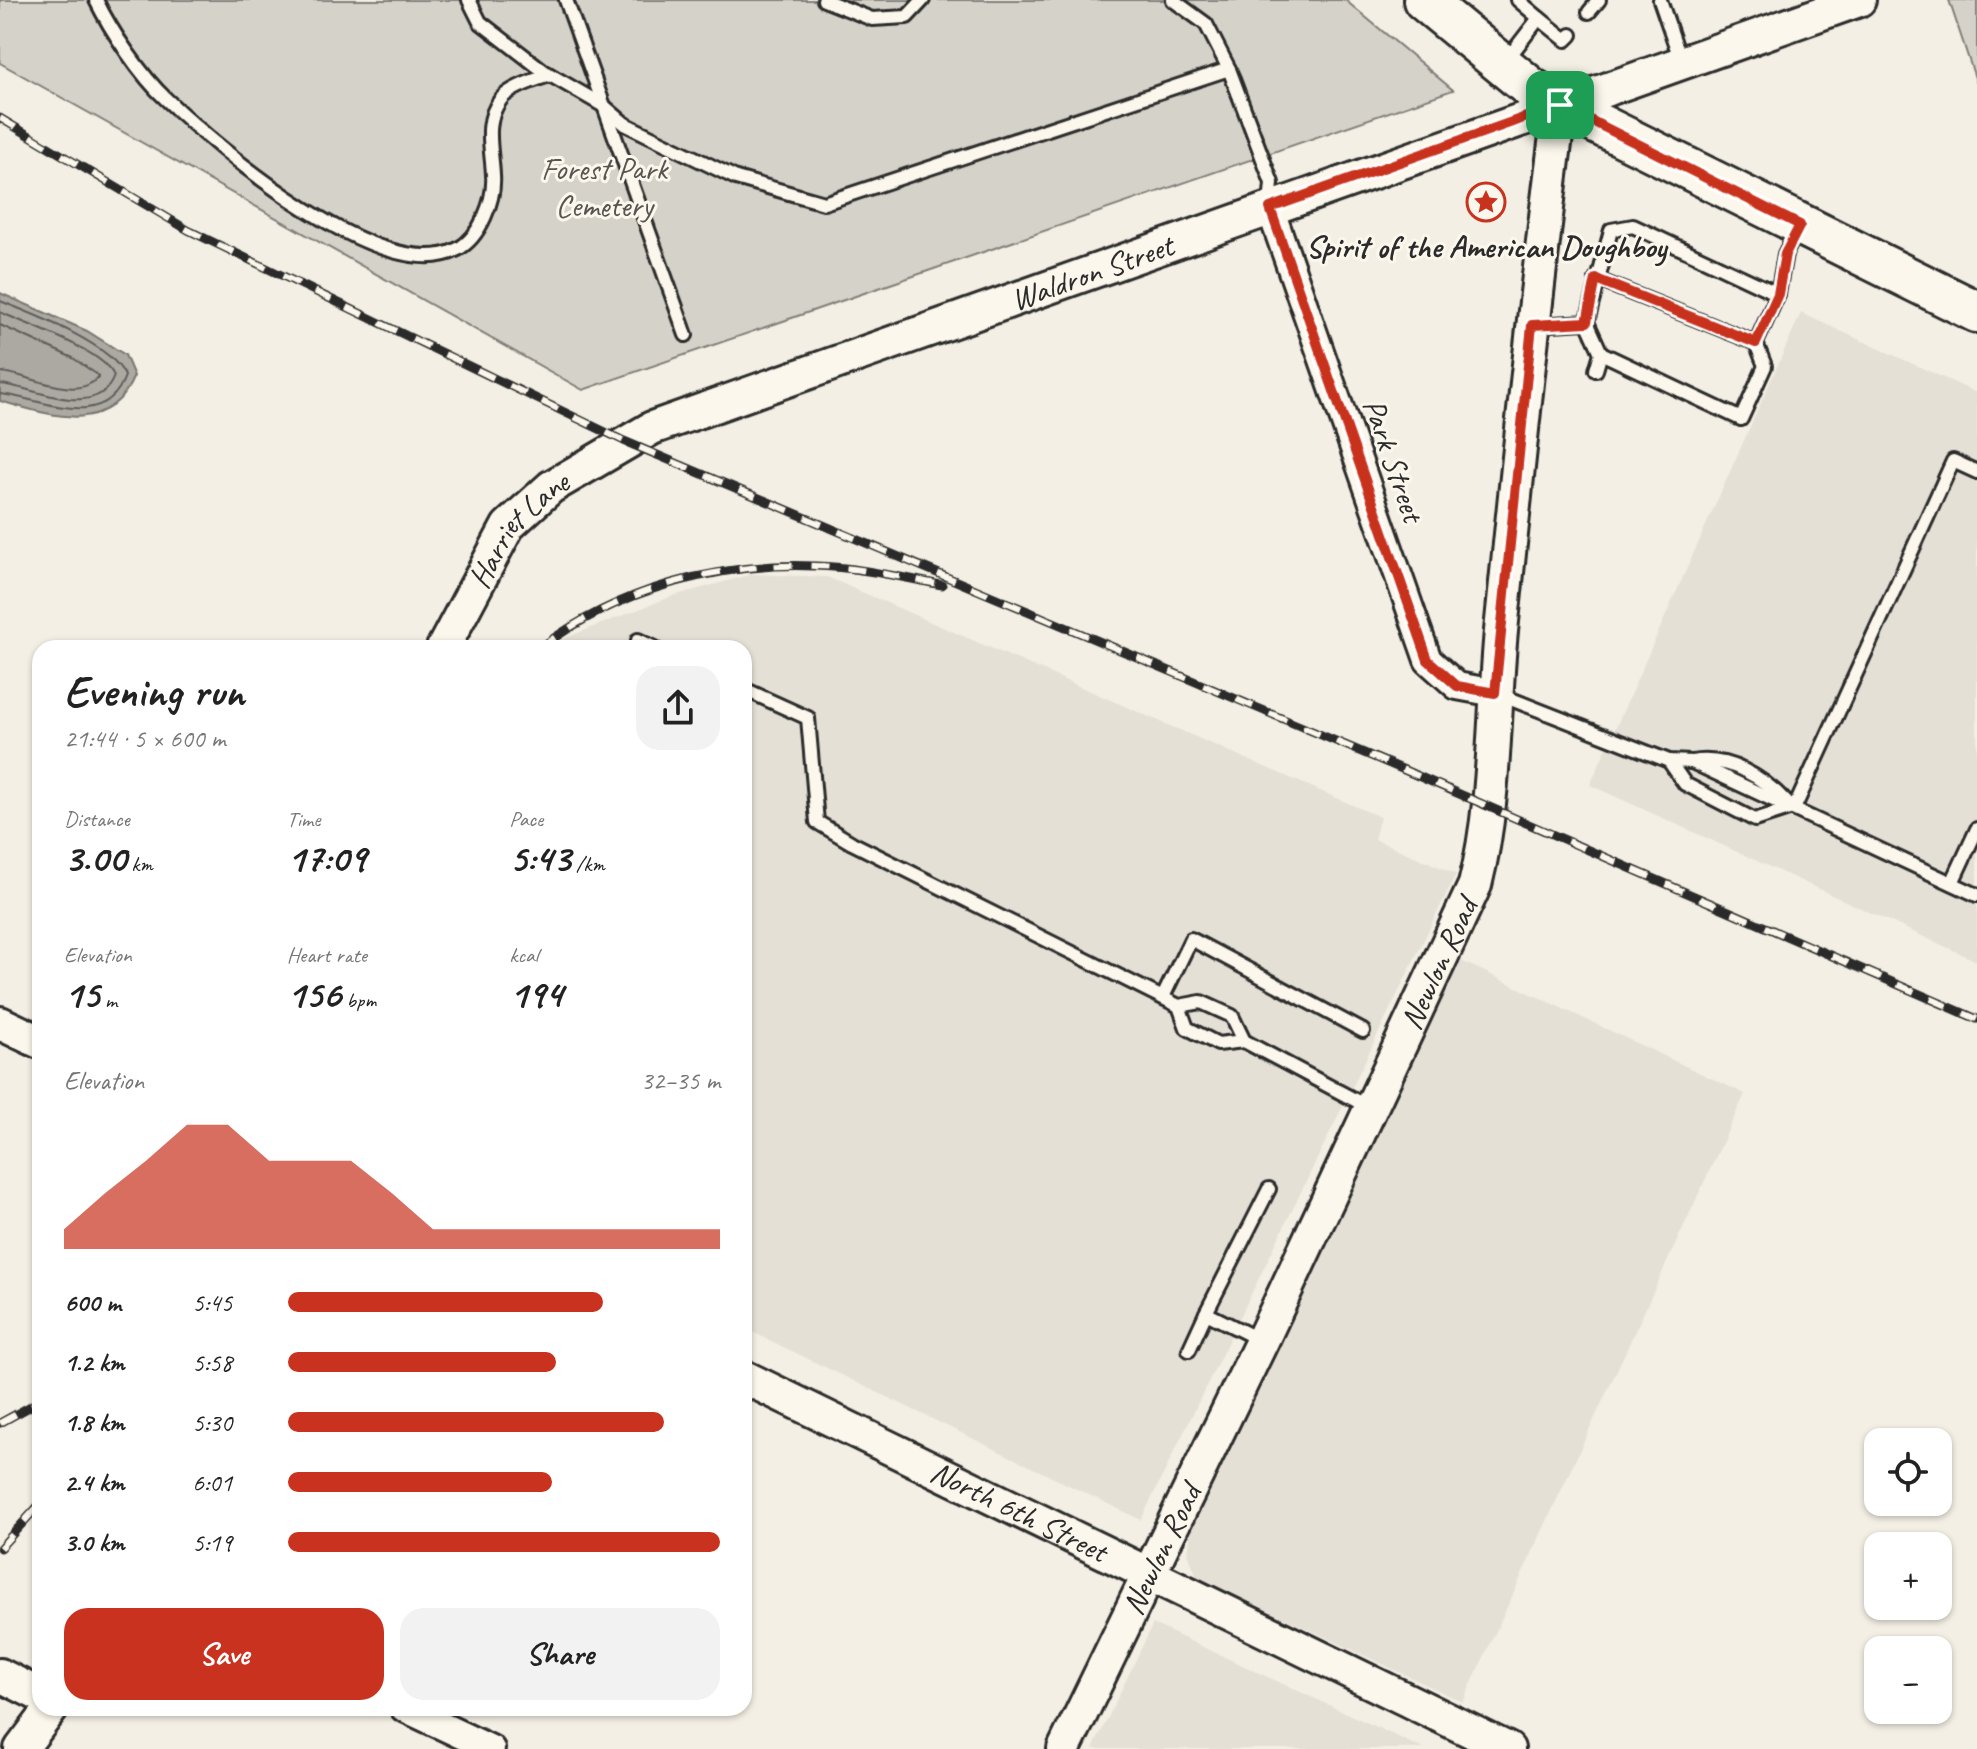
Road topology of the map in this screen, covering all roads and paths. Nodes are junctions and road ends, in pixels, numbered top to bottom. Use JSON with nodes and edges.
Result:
{"nodes":[{"id":1,"x":96,"y":0,"type":"edge"},
{"id":2,"x":469,"y":0,"type":"edge"},
{"id":3,"x":566,"y":0,"type":"edge"},
{"id":4,"x":824,"y":0,"type":"edge"},
{"id":5,"x":923,"y":0,"type":"edge"},
{"id":6,"x":1173,"y":0,"type":"edge"},
{"id":7,"x":1424,"y":0,"type":"edge"},
{"id":8,"x":1518,"y":0,"type":"edge"},
{"id":9,"x":1599,"y":0,"type":"edge"},
{"id":10,"x":1660,"y":0,"type":"edge"},
{"id":11,"x":1859,"y":0,"type":"edge"},
{"id":12,"x":1535,"y":11,"type":"junction"},
{"id":13,"x":1589,"y":12,"type":"dead end"},
{"id":14,"x":1571,"y":35,"type":"dead end"},
{"id":15,"x":1681,"y":63,"type":"junction"},
{"id":16,"x":1503,"y":65,"type":"junction"},
{"id":17,"x":1229,"y":69,"type":"junction"},
{"id":18,"x":550,"y":75,"type":"junction"},
{"id":19,"x":1560,"y":105,"type":"junction"},
{"id":20,"x":604,"y":106,"type":"junction"},
{"id":21,"x":1270,"y":208,"type":"junction"},
{"id":22,"x":1800,"y":225,"type":"junction"},
{"id":23,"x":1596,"y":279,"type":"junction"},
{"id":24,"x":1778,"y":294,"type":"junction"},
{"id":25,"x":1977,"y":312,"type":"edge"},
{"id":26,"x":1587,"y":322,"type":"junction"},
{"id":27,"x":1532,"y":325,"type":"junction"},
{"id":28,"x":686,"y":335,"type":"dead end"},
{"id":29,"x":1756,"y":343,"type":"junction"},
{"id":30,"x":1601,"y":353,"type":"junction"},
{"id":31,"x":1596,"y":370,"type":"dead end"},
{"id":32,"x":624,"y":441,"type":"joint"},
{"id":33,"x":1977,"y":472,"type":"edge"},
{"id":34,"x":447,"y":640,"type":"edge"},
{"id":35,"x":752,"y":693,"type":"edge"},
{"id":36,"x":1495,"y":693,"type":"junction"},
{"id":37,"x":1669,"y":761,"type":"junction"},
{"id":38,"x":1793,"y":808,"type":"junction"},
{"id":39,"x":1977,"y":829,"type":"edge"},
{"id":40,"x":1952,"y":883,"type":"junction"},
{"id":41,"x":1977,"y":895,"type":"edge"},
{"id":42,"x":1163,"y":997,"type":"junction"},
{"id":43,"x":1179,"y":1006,"type":"junction"},
{"id":44,"x":0,"y":1023,"type":"edge"},
{"id":45,"x":1363,"y":1031,"type":"dead end"},
{"id":46,"x":32,"y":1038,"type":"edge"},
{"id":47,"x":1244,"y":1041,"type":"junction"},
{"id":48,"x":1371,"y":1109,"type":"junction"},
{"id":49,"x":1269,"y":1189,"type":"dead end"},
{"id":50,"x":1206,"y":1313,"type":"junction"},
{"id":51,"x":1262,"y":1341,"type":"junction"},
{"id":52,"x":1189,"y":1350,"type":"dead end"},
{"id":53,"x":752,"y":1381,"type":"edge"},
{"id":54,"x":1149,"y":1574,"type":"junction"},
{"id":55,"x":0,"y":1675,"type":"edge"},
{"id":56,"x":32,"y":1691,"type":"edge"},
{"id":57,"x":46,"y":1716,"type":"edge"},
{"id":58,"x":421,"y":1716,"type":"edge"},
{"id":59,"x":21,"y":1749,"type":"edge"},
{"id":60,"x":491,"y":1749,"type":"edge"},
{"id":61,"x":1064,"y":1749,"type":"edge"},
{"id":62,"x":1508,"y":1749,"type":"edge"}],
"edges":[{"from":1,"to":18,"type":"lane"},
{"from":2,"to":18,"type":"lane"},
{"from":3,"to":20,"type":"lane"},
{"from":4,"to":5,"type":"lane"},
{"from":6,"to":17,"type":"lane"},
{"from":7,"to":16,"type":"main road"},
{"from":8,"to":12,"type":"lane"},
{"from":9,"to":13,"type":"lane"},
{"from":10,"to":15,"type":"lane"},
{"from":11,"to":15,"type":"street","name":"Waldron Street"},
{"from":12,"to":14,"type":"lane"},
{"from":12,"to":16,"type":"lane"},
{"from":15,"to":19,"type":"street","name":"Waldron Street"},
{"from":16,"to":19,"type":"main road"},
{"from":17,"to":20,"type":"lane"},
{"from":17,"to":21,"type":"lane"},
{"from":18,"to":20,"type":"lane"},
{"from":19,"to":21,"type":"street","name":"Waldron Street"},
{"from":19,"to":22,"type":"main road"},
{"from":19,"to":27,"type":"street","name":"Newlon Road"},
{"from":20,"to":28,"type":"lane"},
{"from":21,"to":32,"type":"street","name":"Waldron Street"},
{"from":21,"to":36,"type":"street","name":"Park Street"},
{"from":22,"to":24,"type":"lane"},
{"from":22,"to":25,"type":"main road"},
{"from":23,"to":24,"type":"lane"},
{"from":23,"to":26,"type":"lane"},
{"from":23,"to":29,"type":"lane"},
{"from":24,"to":29,"type":"lane"},
{"from":26,"to":27,"type":"lane"},
{"from":26,"to":30,"type":"lane"},
{"from":27,"to":36,"type":"street","name":"Newlon Road"},
{"from":29,"to":30,"type":"lane"},
{"from":30,"to":31,"type":"lane"},
{"from":32,"to":34,"type":"street","name":"Harriet Lane"},
{"from":33,"to":38,"type":"lane"},
{"from":35,"to":42,"type":"lane"},
{"from":36,"to":37,"type":"lane"},
{"from":36,"to":48,"type":"street","name":"Newlon Road"},
{"from":37,"to":38,"type":"lane"},
{"from":37,"to":38,"type":"lane"},
{"from":38,"to":40,"type":"lane"},
{"from":39,"to":40,"type":"lane"},
{"from":40,"to":41,"type":"lane"},
{"from":42,"to":43,"type":"lane"},
{"from":42,"to":45,"type":"lane"},
{"from":43,"to":47,"type":"lane"},
{"from":43,"to":47,"type":"lane"},
{"from":44,"to":46,"type":"street"},
{"from":47,"to":48,"type":"lane"},
{"from":48,"to":51,"type":"street","name":"Newlon Road"},
{"from":49,"to":50,"type":"lane"},
{"from":50,"to":51,"type":"lane"},
{"from":50,"to":52,"type":"lane"},
{"from":51,"to":54,"type":"street","name":"Newlon Road"},
{"from":53,"to":54,"type":"street","name":"North 6th Street"},
{"from":54,"to":61,"type":"street","name":"Newlon Road"},
{"from":54,"to":62,"type":"street","name":"North 6th Street"},
{"from":55,"to":56,"type":"street"},
{"from":57,"to":59,"type":"street"},
{"from":58,"to":60,"type":"street"}]}
